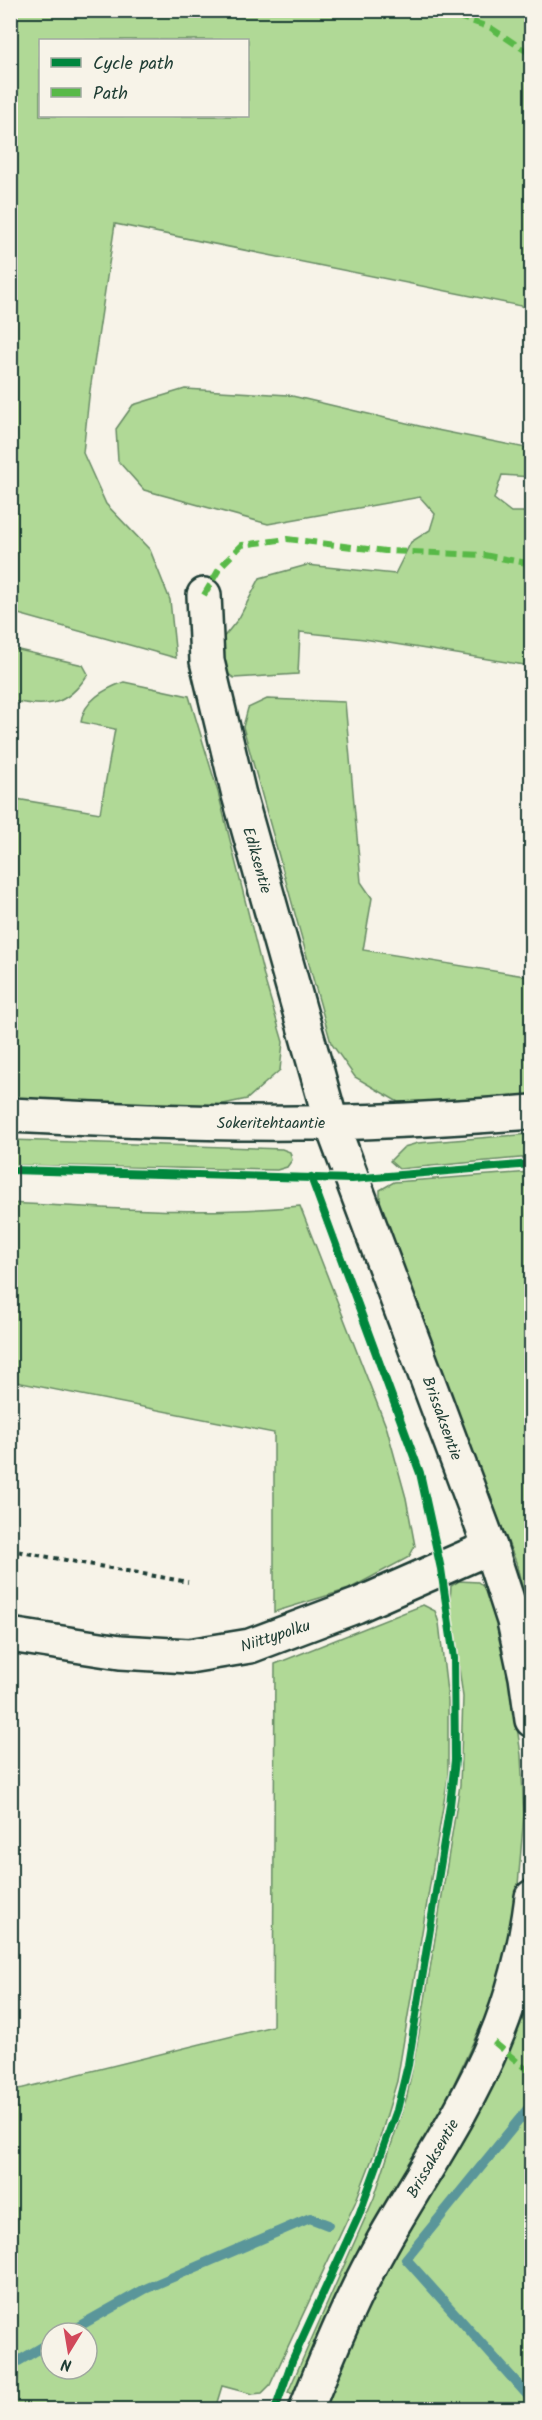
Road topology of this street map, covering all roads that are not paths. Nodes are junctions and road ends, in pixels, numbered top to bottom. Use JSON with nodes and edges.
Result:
{"nodes":[{"id":1,"x":204,"y":596,"type":"dead end"},
{"id":2,"x":531,"y":1112,"type":"edge"},
{"id":3,"x":10,"y":1115,"type":"edge"},
{"id":4,"x":331,"y":1122,"type":"junction"},
{"id":5,"x":490,"y":1547,"type":"junction"},
{"id":6,"x":10,"y":1635,"type":"edge"},
{"id":7,"x":531,"y":1720,"type":"edge"},
{"id":8,"x":531,"y":1897,"type":"edge"},
{"id":9,"x":306,"y":2409,"type":"edge"}],
"edges":[{"from":1,"to":4,"type":"street","name":"Ediksentie"},
{"from":2,"to":4,"type":"street","name":"Sokeritehtaantie"},
{"from":3,"to":4,"type":"street","name":"Sokeritehtaantie"},
{"from":4,"to":5,"type":"street","name":"Brissaksentie"},
{"from":5,"to":6,"type":"street","name":"Niittypolku"},
{"from":5,"to":7,"type":"street","name":"Brissaksentie"},
{"from":8,"to":9,"type":"street","name":"Brissaksentie"}]}
